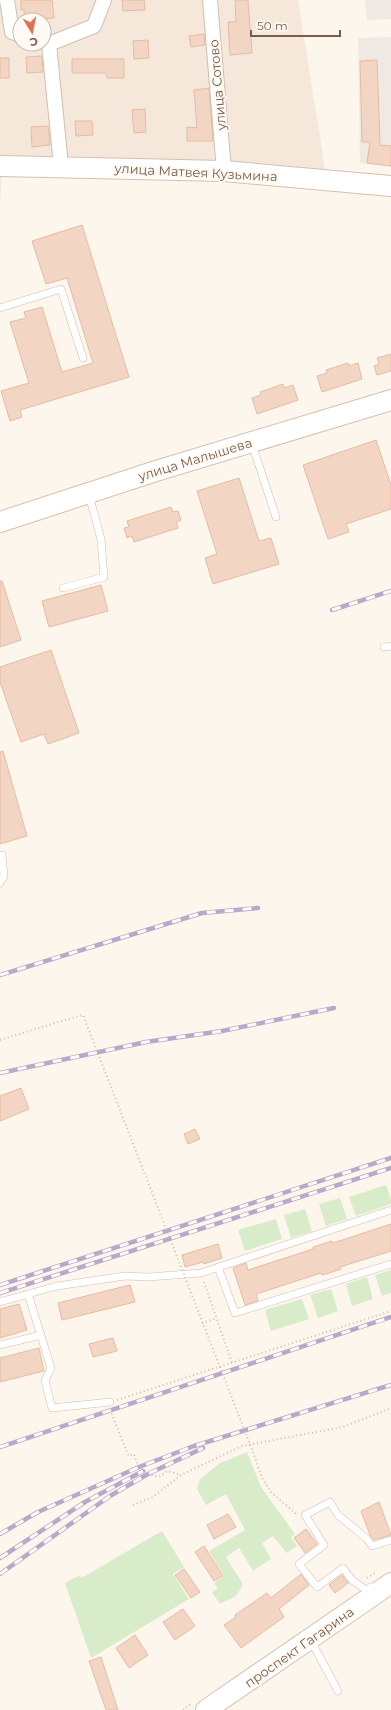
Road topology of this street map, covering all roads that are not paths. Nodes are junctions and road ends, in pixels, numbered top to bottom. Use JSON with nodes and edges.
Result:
{"nodes":[{"id":1,"x":7,"y":0,"type":"edge"},
{"id":2,"x":104,"y":0,"type":"edge"},
{"id":3,"x":210,"y":0,"type":"edge"},
{"id":4,"x":12,"y":32,"type":"edge"},
{"id":5,"x":52,"y":41,"type":"edge"},
{"id":6,"x":48,"y":52,"type":"edge"},
{"id":7,"x":0,"y":166,"type":"edge"},
{"id":8,"x":61,"y":166,"type":"junction"},
{"id":9,"x":224,"y":170,"type":"junction"},
{"id":10,"x":391,"y":186,"type":"edge"},
{"id":11,"x":0,"y":308,"type":"edge"},
{"id":12,"x":83,"y":358,"type":"dead end"},
{"id":13,"x":391,"y":400,"type":"edge"},
{"id":14,"x":252,"y":442,"type":"junction"},
{"id":15,"x":89,"y":493,"type":"junction"},
{"id":16,"x":276,"y":517,"type":"dead end"},
{"id":17,"x":0,"y":522,"type":"edge"},
{"id":18,"x":63,"y":588,"type":"dead end"},
{"id":19,"x":2,"y":855,"type":"dead end"},
{"id":20,"x":0,"y":883,"type":"edge"},
{"id":21,"x":391,"y":1210,"type":"edge"},
{"id":22,"x":391,"y":1264,"type":"edge"},
{"id":23,"x":218,"y":1267,"type":"junction"},
{"id":24,"x":28,"y":1294,"type":"junction"},
{"id":25,"x":0,"y":1302,"type":"edge"},
{"id":26,"x":41,"y":1335,"type":"junction"},
{"id":27,"x":0,"y":1346,"type":"edge"},
{"id":28,"x":110,"y":1402,"type":"road end"},
{"id":29,"x":391,"y":1540,"type":"edge"},
{"id":30,"x":384,"y":1583,"type":"edge"},
{"id":31,"x":310,"y":1639,"type":"junction"},
{"id":32,"x":338,"y":1691,"type":"dead end"},
{"id":33,"x":206,"y":1710,"type":"edge"}],
"edges":[{"from":1,"to":4,"type":"street"},
{"from":2,"to":5,"type":"street"},
{"from":3,"to":9,"type":"street","name":"улица Сотово"},
{"from":6,"to":8,"type":"street"},
{"from":7,"to":8,"type":"main road","name":"улица Матвея Кузьмина"},
{"from":8,"to":9,"type":"main road","name":"улица Матвея Кузьмина"},
{"from":9,"to":10,"type":"main road","name":"улица Матвея Кузьмина"},
{"from":11,"to":12,"type":"lane"},
{"from":13,"to":14,"type":"main road","name":"улица Малышева"},
{"from":14,"to":15,"type":"main road","name":"улица Малышева"},
{"from":14,"to":16,"type":"lane"},
{"from":15,"to":17,"type":"main road","name":"улица Малышева"},
{"from":15,"to":18,"type":"lane"},
{"from":19,"to":20,"type":"lane"},
{"from":21,"to":23,"type":"lane"},
{"from":22,"to":23,"type":"lane"},
{"from":23,"to":24,"type":"lane"},
{"from":24,"to":25,"type":"lane"},
{"from":24,"to":26,"type":"lane"},
{"from":26,"to":27,"type":"lane"},
{"from":26,"to":28,"type":"lane"},
{"from":29,"to":30,"type":"lane"},
{"from":30,"to":31,"type":"main road","name":"проспект Гагарина"},
{"from":31,"to":32,"type":"lane"},
{"from":31,"to":33,"type":"main road","name":"проспект Гагарина"}]}
